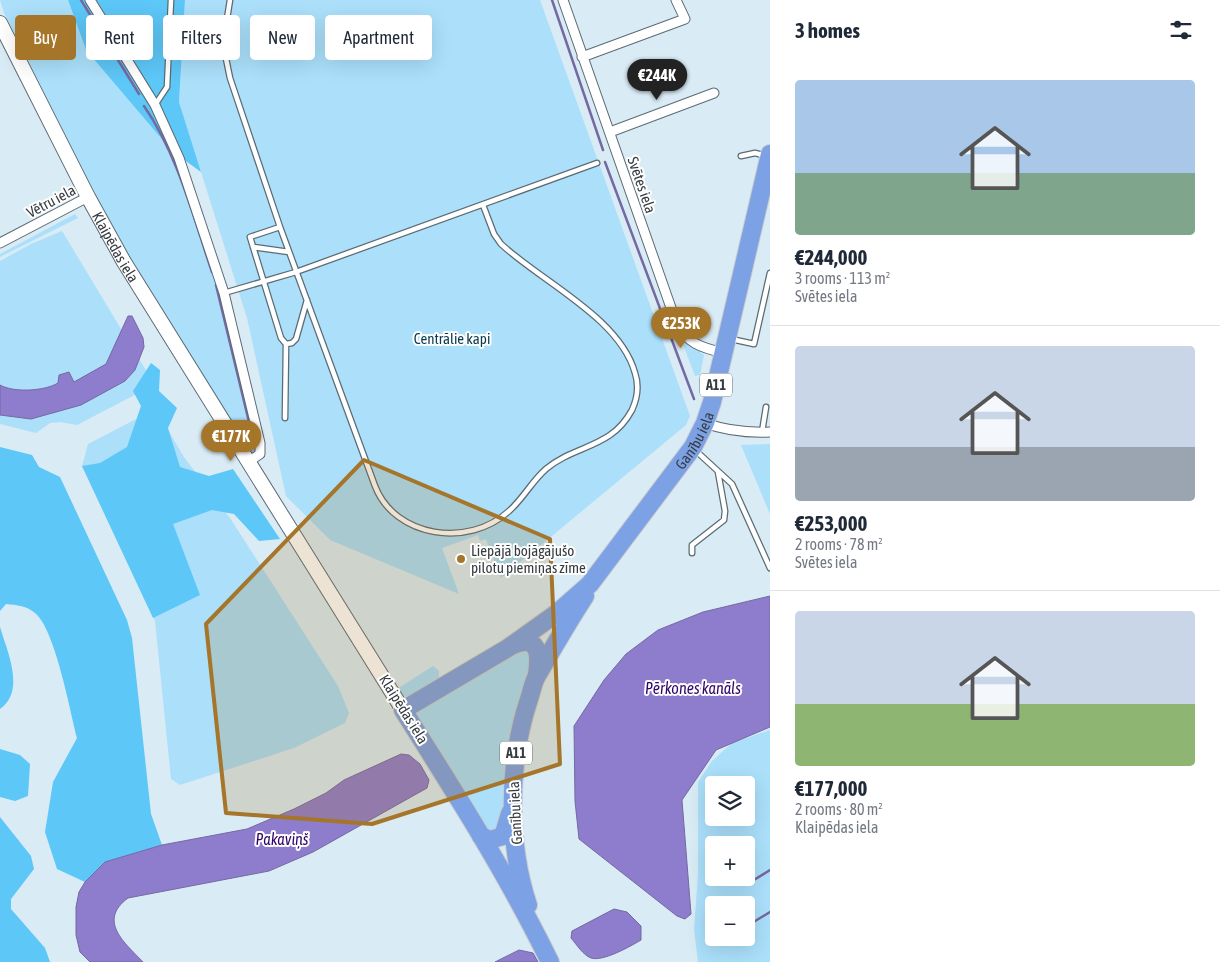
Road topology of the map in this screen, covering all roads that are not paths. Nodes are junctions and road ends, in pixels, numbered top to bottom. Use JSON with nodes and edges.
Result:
{"nodes":[{"id":1,"x":90,"y":0,"type":"edge"},
{"id":2,"x":171,"y":0,"type":"edge"},
{"id":3,"x":230,"y":0,"type":"edge"},
{"id":4,"x":563,"y":0,"type":"edge"},
{"id":5,"x":676,"y":0,"type":"edge"},
{"id":6,"x":0,"y":22,"type":"edge"},
{"id":7,"x":582,"y":57,"type":"junction"},
{"id":8,"x":714,"y":93,"type":"dead end"},
{"id":9,"x":155,"y":105,"type":"junction"},
{"id":10,"x":610,"y":132,"type":"junction"},
{"id":11,"x":770,"y":155,"type":"edge"},
{"id":12,"x":741,"y":156,"type":"dead end"},
{"id":13,"x":597,"y":164,"type":"dead end"},
{"id":14,"x":88,"y":197,"type":"junction"},
{"id":15,"x":483,"y":206,"type":"junction"},
{"id":16,"x":280,"y":227,"type":"junction"},
{"id":17,"x":0,"y":243,"type":"edge"},
{"id":18,"x":253,"y":247,"type":"junction"},
{"id":19,"x":289,"y":252,"type":"junction"},
{"id":20,"x":296,"y":272,"type":"junction"},
{"id":21,"x":770,"y":274,"type":"edge"},
{"id":22,"x":262,"y":281,"type":"junction"},
{"id":23,"x":224,"y":293,"type":"junction"},
{"id":24,"x":308,"y":299,"type":"junction"},
{"id":25,"x":286,"y":344,"type":"junction"},
{"id":26,"x":726,"y":346,"type":"junction"},
{"id":27,"x":766,"y":407,"type":"dead end"},
{"id":28,"x":285,"y":418,"type":"dead end"},
{"id":29,"x":705,"y":423,"type":"junction"},
{"id":30,"x":766,"y":432,"type":"edge"},
{"id":31,"x":692,"y":447,"type":"junction"},
{"id":32,"x":248,"y":462,"type":"junction"},
{"id":33,"x":718,"y":472,"type":"junction"},
{"id":34,"x":692,"y":553,"type":"dead end"},
{"id":35,"x":770,"y":568,"type":"edge"},
{"id":36,"x":590,"y":584,"type":"junction"},
{"id":37,"x":508,"y":648,"type":"junction"},
{"id":38,"x":537,"y":675,"type":"junction"},
{"id":39,"x":403,"y":710,"type":"junction"},
{"id":40,"x":512,"y":795,"type":"junction"},
{"id":41,"x":481,"y":836,"type":"junction"},
{"id":42,"x":538,"y":936,"type":"junction"},
{"id":43,"x":550,"y":962,"type":"edge"}],
"edges":[{"from":1,"to":9,"type":"street"},
{"from":2,"to":9,"type":"lane"},
{"from":3,"to":16,"type":"lane"},
{"from":4,"to":7,"type":"street","name":"Svētes iela"},
{"from":5,"to":7,"type":"street"},
{"from":6,"to":14,"type":"main road","name":"Klaipēdas iela"},
{"from":7,"to":10,"type":"street","name":"Svētes iela"},
{"from":8,"to":10,"type":"street"},
{"from":9,"to":23,"type":"street"},
{"from":10,"to":26,"type":"street","name":"Svētes iela"},
{"from":11,"to":12,"type":"lane"},
{"from":11,"to":26,"type":"highway","name":"Ganību iela","number":"A11"},
{"from":13,"to":15,"type":"lane"},
{"from":14,"to":17,"type":"street","name":"Vētru iela"},
{"from":14,"to":32,"type":"main road","name":"Klaipēdas iela"},
{"from":15,"to":20,"type":"lane"},
{"from":15,"to":24,"type":"lane"},
{"from":16,"to":18,"type":"lane"},
{"from":16,"to":19,"type":"lane"},
{"from":18,"to":19,"type":"lane"},
{"from":18,"to":22,"type":"lane"},
{"from":19,"to":20,"type":"lane"},
{"from":20,"to":22,"type":"lane"},
{"from":20,"to":24,"type":"lane"},
{"from":21,"to":26,"type":"lane"},
{"from":22,"to":23,"type":"lane"},
{"from":22,"to":25,"type":"lane"},
{"from":23,"to":32,"type":"street"},
{"from":24,"to":25,"type":"lane"},
{"from":25,"to":28,"type":"lane"},
{"from":26,"to":29,"type":"highway","name":"Ganību iela","number":"A11"},
{"from":27,"to":30,"type":"lane"},
{"from":29,"to":30,"type":"street"},
{"from":29,"to":31,"type":"highway","name":"Ganību iela","number":"A11"},
{"from":31,"to":33,"type":"lane"},
{"from":31,"to":36,"type":"highway","name":"Ganību iela","number":"A11"},
{"from":32,"to":39,"type":"main road","name":"Klaipēdas iela"},
{"from":33,"to":34,"type":"lane"},
{"from":33,"to":35,"type":"lane"},
{"from":36,"to":37,"type":"highway","name":"Ganību iela","number":"A11"},
{"from":36,"to":38,"type":"highway","name":"Ganību iela","number":"A11"},
{"from":37,"to":38,"type":"highway"},
{"from":37,"to":39,"type":"highway","name":"Ganību iela","number":"A11"},
{"from":38,"to":40,"type":"highway","name":"Ganību iela","number":"A11"},
{"from":39,"to":41,"type":"highway","name":"Klaipēdas iela","number":"A11"},
{"from":40,"to":41,"type":"highway"},
{"from":40,"to":42,"type":"highway","name":"Ganību iela","number":"A11"},
{"from":41,"to":42,"type":"highway","name":"Klaipēdas iela","number":"A11"},
{"from":42,"to":43,"type":"highway","name":"Klaipēdas iela","number":"A11"}]}
